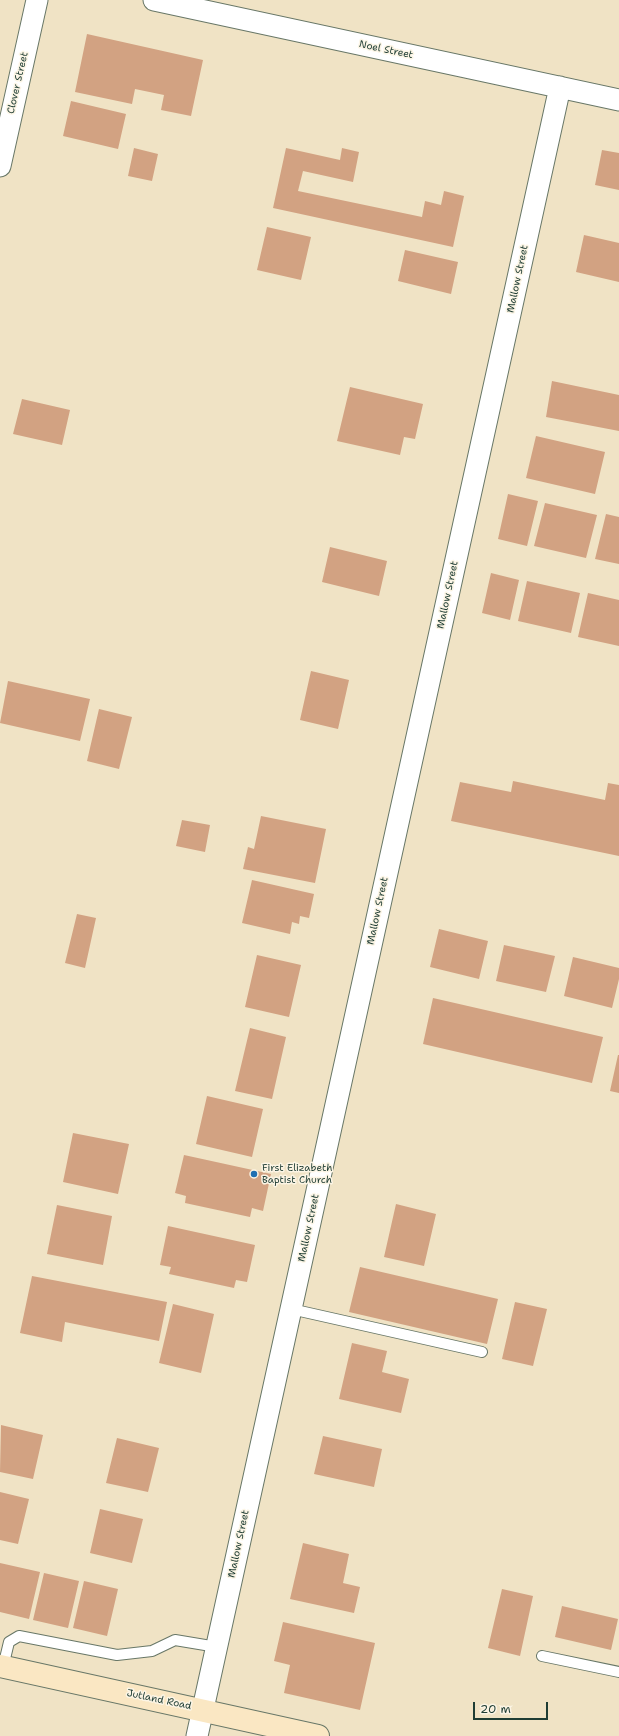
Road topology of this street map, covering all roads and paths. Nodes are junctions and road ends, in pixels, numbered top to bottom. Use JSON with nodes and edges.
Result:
{"nodes":[{"id":1,"x":37,"y":0,"type":"edge"},
{"id":2,"x":154,"y":0,"type":"edge"},
{"id":3,"x":560,"y":87,"type":"junction"},
{"id":4,"x":619,"y":100,"type":"edge"},
{"id":5,"x":0,"y":166,"type":"edge"},
{"id":6,"x":291,"y":1309,"type":"junction"},
{"id":7,"x":482,"y":1352,"type":"dead end"},
{"id":8,"x":217,"y":1647,"type":"junction"},
{"id":9,"x":542,"y":1656,"type":"dead end"},
{"id":10,"x":2,"y":1666,"type":"edge"},
{"id":11,"x":619,"y":1672,"type":"edge"},
{"id":12,"x":203,"y":1710,"type":"junction"},
{"id":13,"x":197,"y":1736,"type":"edge"},
{"id":14,"x":318,"y":1736,"type":"edge"}],
"edges":[{"from":1,"to":5,"type":"street","name":"Clover Street"},
{"from":2,"to":3,"type":"street","name":"Noel Street"},
{"from":3,"to":4,"type":"street","name":"Noel Street"},
{"from":3,"to":6,"type":"street","name":"Mallow Street"},
{"from":6,"to":7,"type":"lane"},
{"from":6,"to":8,"type":"street","name":"Mallow Street"},
{"from":8,"to":10,"type":"lane"},
{"from":8,"to":12,"type":"street","name":"Mallow Street"},
{"from":9,"to":11,"type":"lane"},
{"from":10,"to":12,"type":"street","name":"Jutland Road"},
{"from":12,"to":13,"type":"street","name":"Mallow Street"},
{"from":12,"to":14,"type":"street","name":"Jutland Road"}]}
